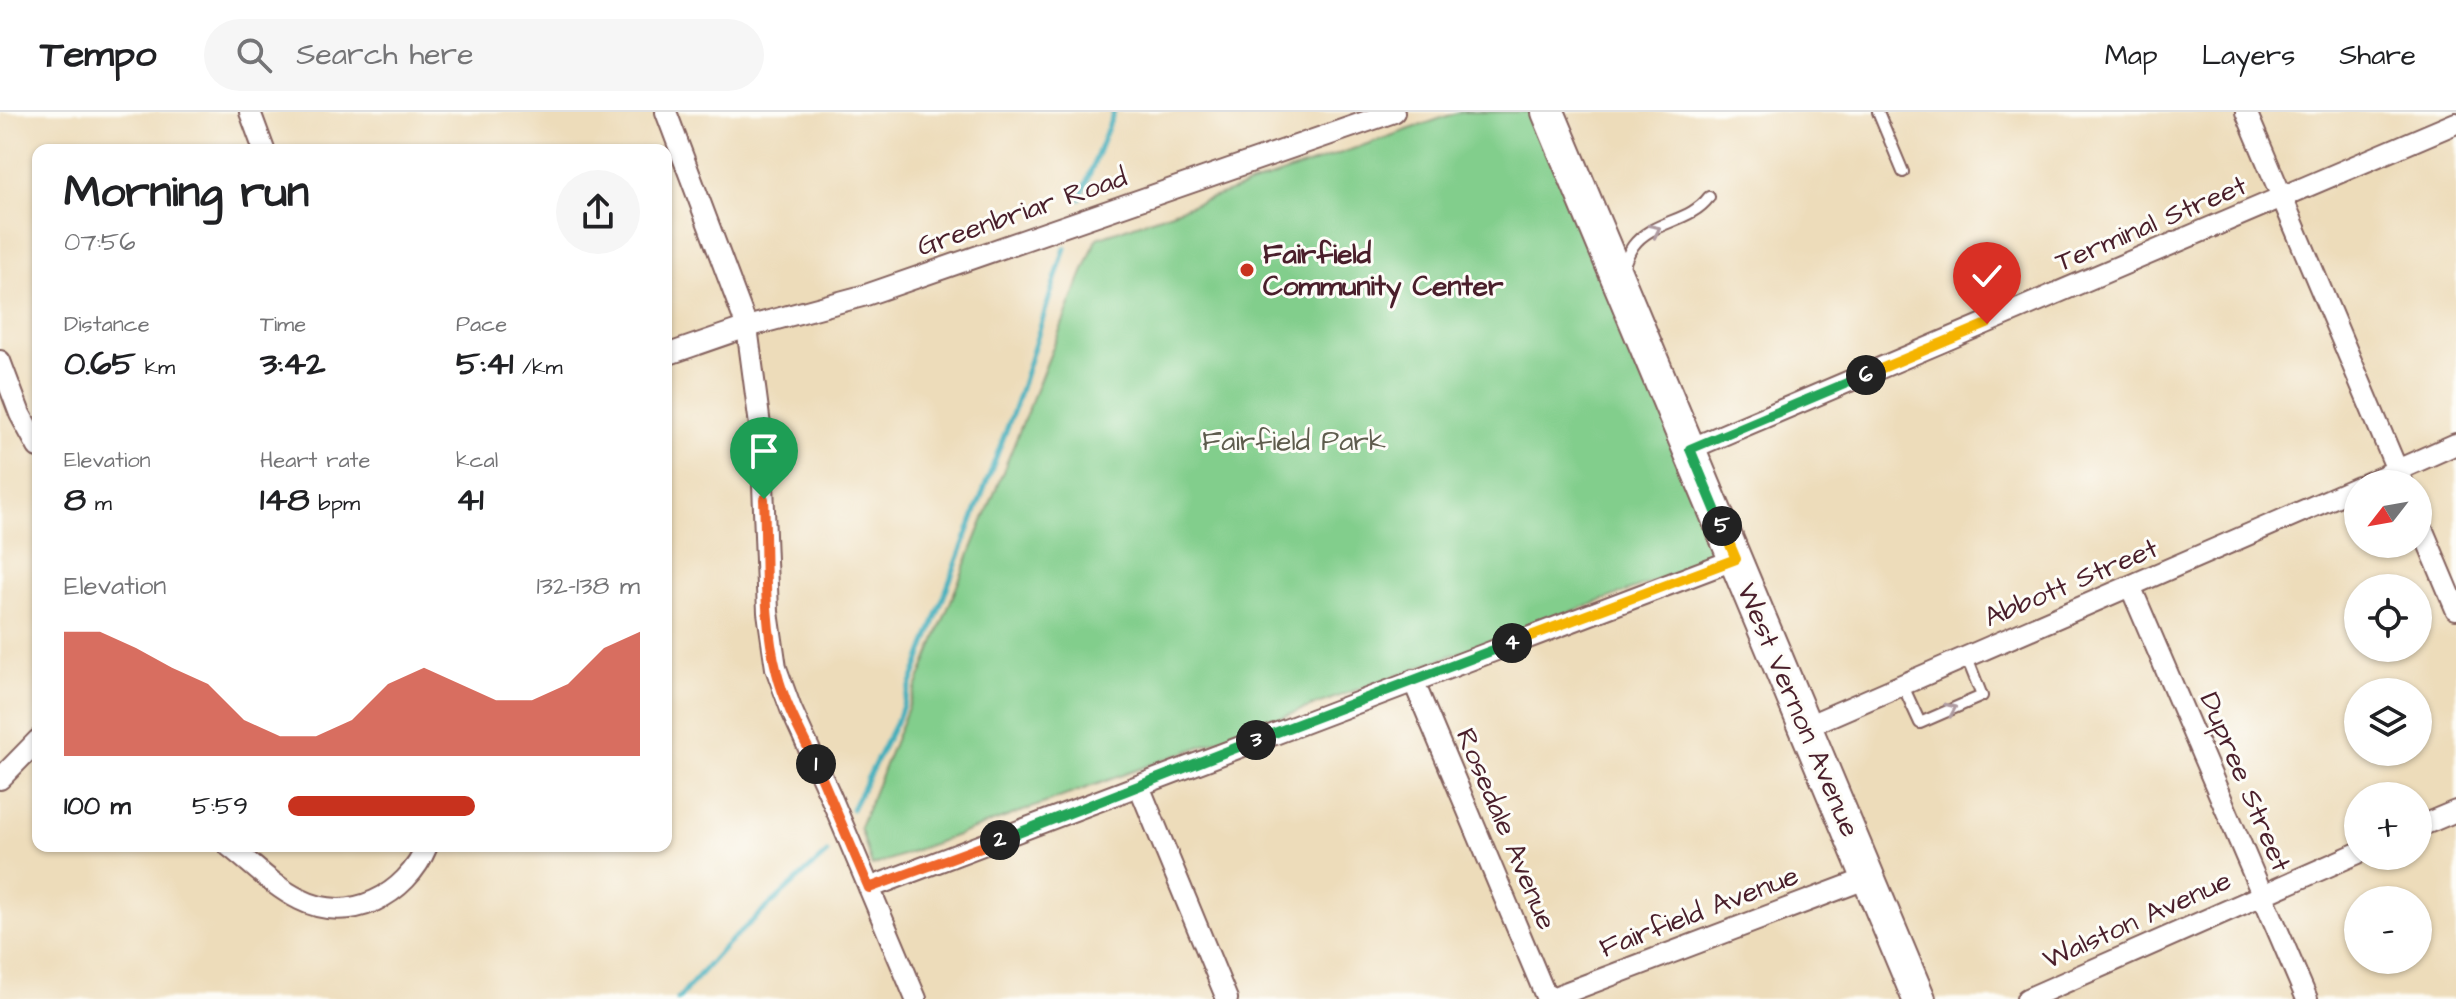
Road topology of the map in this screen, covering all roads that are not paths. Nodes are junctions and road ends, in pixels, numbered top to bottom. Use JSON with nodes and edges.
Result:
{"nodes":[{"id":1,"x":250,"y":112,"type":"edge"},
{"id":2,"x":666,"y":112,"type":"edge"},
{"id":3,"x":1394,"y":112,"type":"edge"},
{"id":4,"x":1548,"y":112,"type":"edge"},
{"id":5,"x":1878,"y":112,"type":"edge"},
{"id":6,"x":2246,"y":112,"type":"edge"},
{"id":7,"x":2456,"y":123,"type":"edge"},
{"id":8,"x":262,"y":144,"type":"edge"},
{"id":9,"x":1903,"y":172,"type":"dead end"},
{"id":10,"x":1709,"y":197,"type":"dead end"},
{"id":11,"x":2284,"y":198,"type":"junction"},
{"id":12,"x":1618,"y":279,"type":"junction"},
{"id":13,"x":747,"y":327,"type":"junction"},
{"id":14,"x":672,"y":353,"type":"edge"},
{"id":15,"x":0,"y":361,"type":"edge"},
{"id":16,"x":32,"y":436,"type":"edge"},
{"id":17,"x":2456,"y":444,"type":"edge"},
{"id":18,"x":1690,"y":449,"type":"junction"},
{"id":19,"x":2397,"y":470,"type":"edge"},
{"id":20,"x":2412,"y":470,"type":"edge"},
{"id":21,"x":2344,"y":493,"type":"edge"},
{"id":22,"x":2432,"y":552,"type":"edge"},
{"id":23,"x":1736,"y":559,"type":"junction"},
{"id":24,"x":2131,"y":588,"type":"junction"},
{"id":25,"x":2456,"y":609,"type":"edge"},
{"id":26,"x":1967,"y":658,"type":"junction"},
{"id":27,"x":1413,"y":680,"type":"junction"},
{"id":28,"x":1903,"y":686,"type":"junction"},
{"id":29,"x":1805,"y":727,"type":"junction"},
{"id":30,"x":32,"y":746,"type":"edge"},
{"id":31,"x":0,"y":779,"type":"edge"},
{"id":32,"x":1139,"y":786,"type":"junction"},
{"id":33,"x":2456,"y":811,"type":"edge"},
{"id":34,"x":2432,"y":821,"type":"edge"},
{"id":35,"x":237,"y":852,"type":"edge"},
{"id":36,"x":424,"y":852,"type":"edge"},
{"id":37,"x":2344,"y":859,"type":"edge"},
{"id":38,"x":1868,"y":878,"type":"junction"},
{"id":39,"x":869,"y":888,"type":"junction"},
{"id":40,"x":2263,"y":894,"type":"junction"},
{"id":41,"x":916,"y":999,"type":"edge"},
{"id":42,"x":1227,"y":999,"type":"edge"},
{"id":43,"x":1548,"y":999,"type":"edge"},
{"id":44,"x":1919,"y":999,"type":"edge"},
{"id":45,"x":2027,"y":999,"type":"edge"},
{"id":46,"x":2307,"y":999,"type":"edge"}],
"edges":[{"from":1,"to":8,"type":"street"},
{"from":2,"to":13,"type":"street"},
{"from":3,"to":13,"type":"street","name":"Greenbriar Road"},
{"from":4,"to":12,"type":"main road","name":"West Vernon Avenue"},
{"from":5,"to":9,"type":"lane"},
{"from":6,"to":11,"type":"street"},
{"from":7,"to":11,"type":"street","name":"Terminal Street"},
{"from":12,"to":10,"type":"lane","one_way":true},
{"from":11,"to":18,"type":"street","name":"Terminal Street"},
{"from":11,"to":19,"type":"street"},
{"from":12,"to":18,"type":"main road","name":"West Vernon Avenue"},
{"from":13,"to":14,"type":"street","name":"Greenbriar Road"},
{"from":13,"to":39,"type":"street"},
{"from":15,"to":16,"type":"street"},
{"from":17,"to":20,"type":"street"},
{"from":18,"to":23,"type":"main road","name":"West Vernon Avenue"},
{"from":21,"to":24,"type":"street","name":"Abbott Street"},
{"from":22,"to":25,"type":"street"},
{"from":23,"to":27,"type":"street"},
{"from":23,"to":29,"type":"main road","name":"West Vernon Avenue"},
{"from":24,"to":26,"type":"street","name":"Abbott Street"},
{"from":24,"to":40,"type":"street","name":"Dupree Street"},
{"from":26,"to":28,"type":"street","name":"Abbott Street"},
{"from":28,"to":26,"type":"lane","one_way":true},
{"from":27,"to":32,"type":"street"},
{"from":27,"to":43,"type":"street","name":"Rosedale Avenue"},
{"from":28,"to":29,"type":"street","name":"Abbott Street"},
{"from":29,"to":38,"type":"main road","name":"West Vernon Avenue"},
{"from":30,"to":31,"type":"street"},
{"from":32,"to":39,"type":"street"},
{"from":32,"to":42,"type":"street"},
{"from":33,"to":34,"type":"street"},
{"from":35,"to":36,"type":"street"},
{"from":37,"to":40,"type":"street","name":"Walston Avenue"},
{"from":38,"to":43,"type":"street","name":"Fairfield Avenue"},
{"from":38,"to":44,"type":"main road","name":"West Vernon Avenue"},
{"from":39,"to":41,"type":"street"},
{"from":40,"to":45,"type":"street","name":"Walston Avenue"},
{"from":40,"to":46,"type":"street","name":"Dupree Street"}]}
